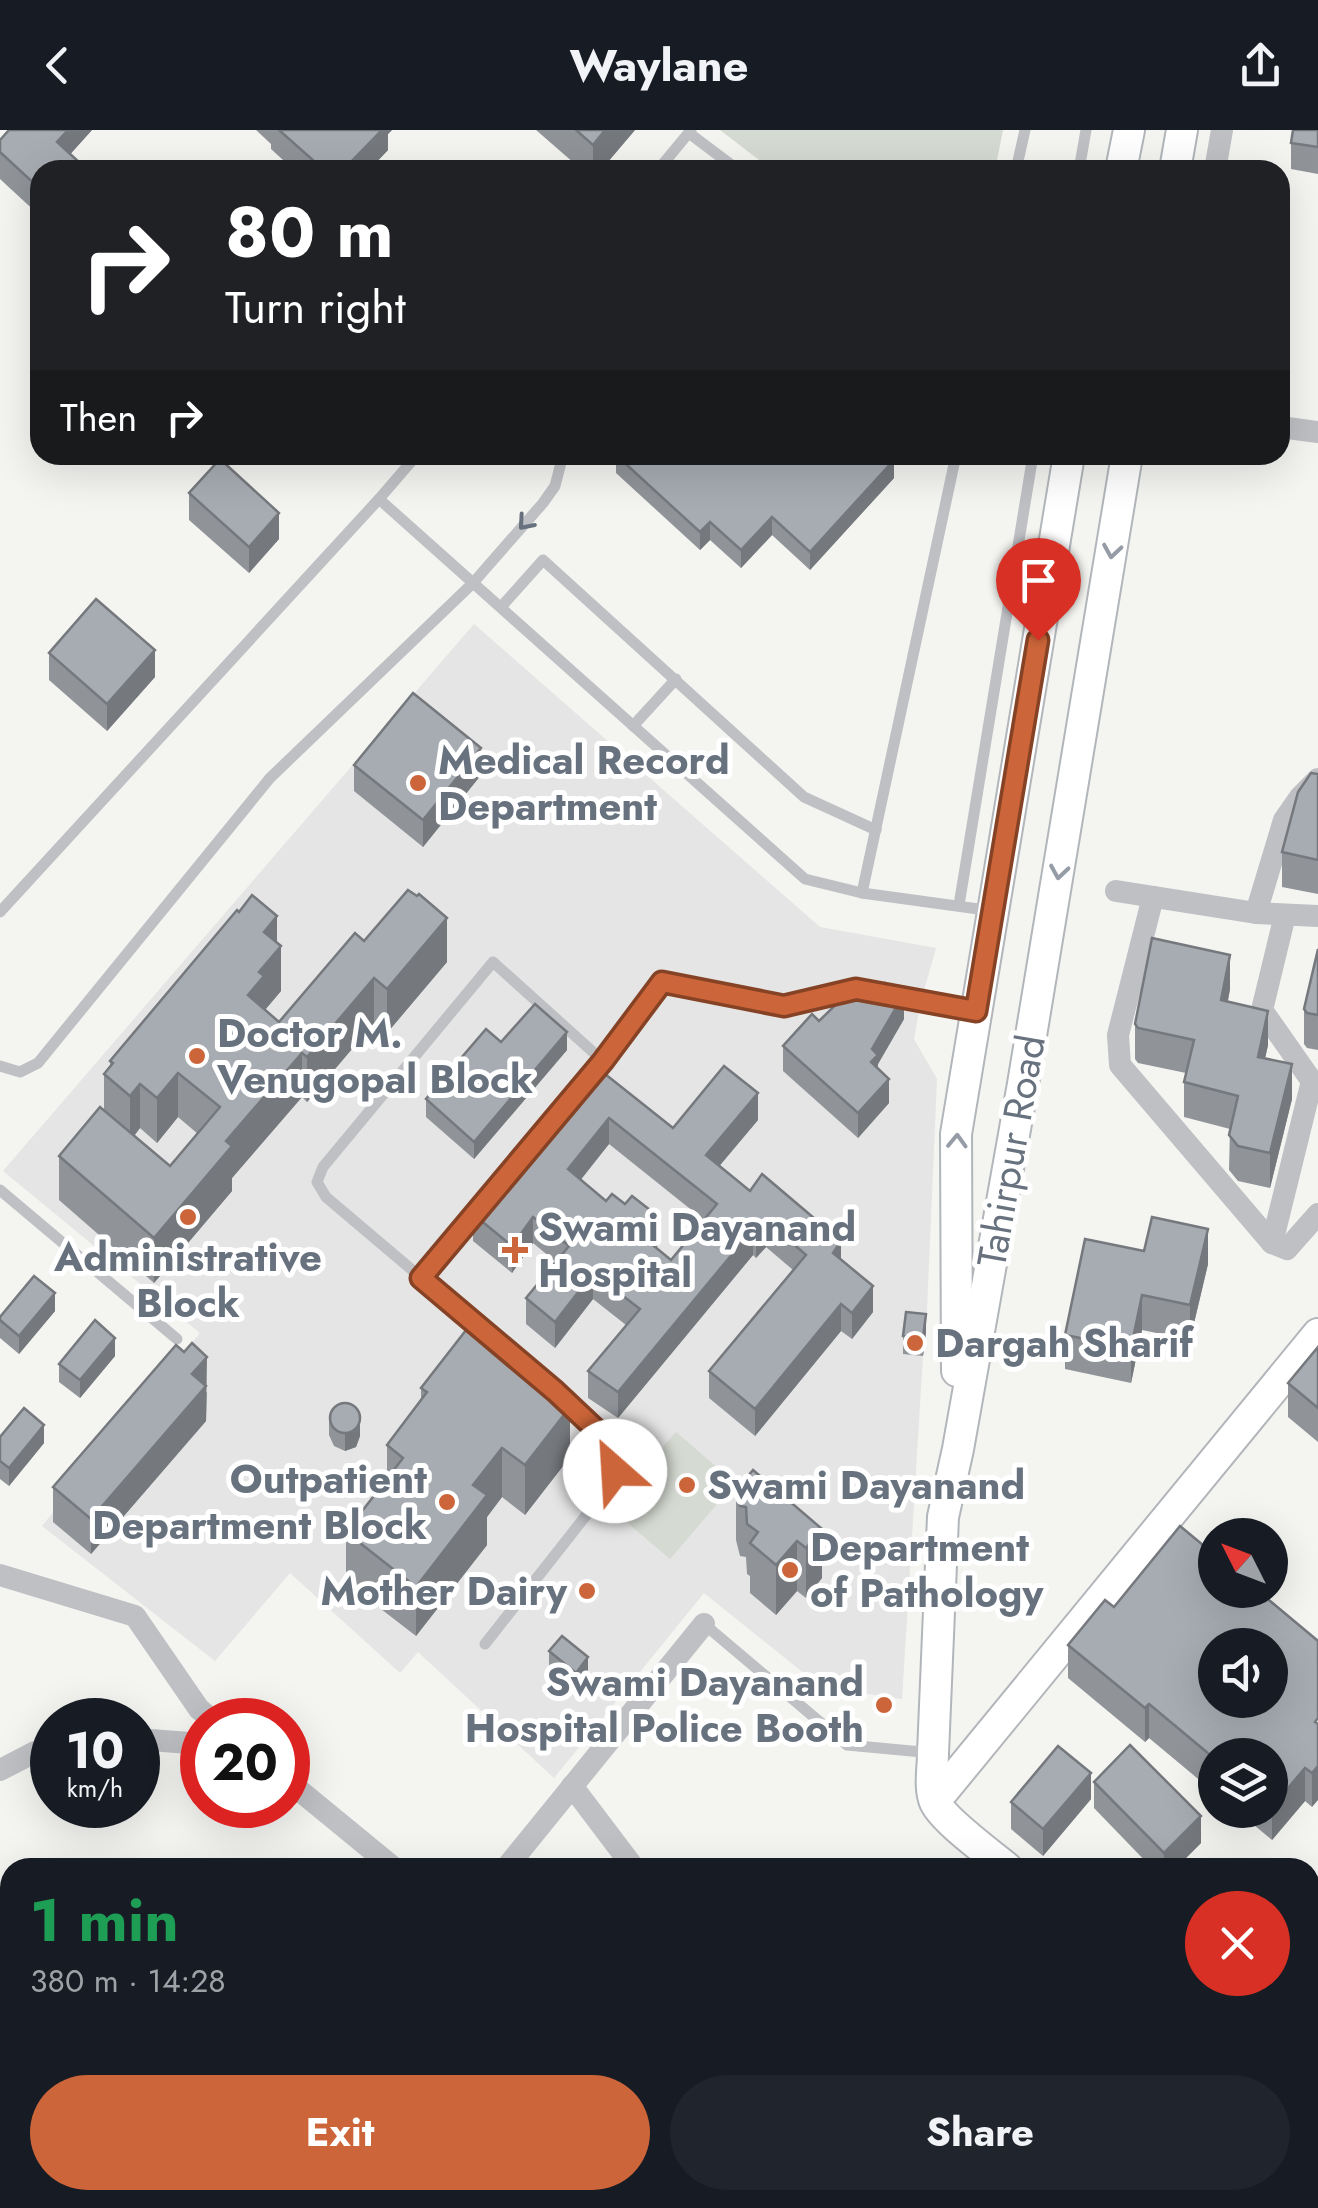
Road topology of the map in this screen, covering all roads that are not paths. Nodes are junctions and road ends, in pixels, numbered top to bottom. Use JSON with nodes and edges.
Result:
{"nodes":[{"id":1,"x":1024,"y":130,"type":"edge"},
{"id":2,"x":1086,"y":130,"type":"edge"},
{"id":3,"x":1128,"y":130,"type":"edge"},
{"id":4,"x":1182,"y":130,"type":"edge"},
{"id":5,"x":1222,"y":130,"type":"edge"},
{"id":6,"x":690,"y":131,"type":"edge"},
{"id":7,"x":666,"y":160,"type":"edge"},
{"id":8,"x":726,"y":160,"type":"edge"},
{"id":9,"x":1018,"y":160,"type":"edge"},
{"id":10,"x":1082,"y":160,"type":"edge"},
{"id":11,"x":1123,"y":160,"type":"edge"},
{"id":12,"x":1177,"y":160,"type":"edge"},
{"id":13,"x":1217,"y":160,"type":"edge"},
{"id":14,"x":1290,"y":428,"type":"edge"},
{"id":15,"x":1318,"y":432,"type":"edge"},
{"id":16,"x":408,"y":465,"type":"edge"},
{"id":17,"x":562,"y":465,"type":"edge"},
{"id":18,"x":954,"y":465,"type":"edge"},
{"id":19,"x":1030,"y":465,"type":"edge"},
{"id":20,"x":1067,"y":465,"type":"edge"},
{"id":21,"x":1125,"y":465,"type":"edge"},
{"id":22,"x":379,"y":499,"type":"junction"},
{"id":23,"x":473,"y":583,"type":"junction"},
{"id":24,"x":501,"y":607,"type":"junction"},
{"id":25,"x":676,"y":679,"type":"junction"},
{"id":26,"x":633,"y":726,"type":"junction"},
{"id":27,"x":1318,"y":779,"type":"edge"},
{"id":28,"x":876,"y":830,"type":"junction"},
{"id":29,"x":1116,"y":891,"type":"dead end"},
{"id":30,"x":862,"y":893,"type":"junction"},
{"id":31,"x":1154,"y":897,"type":"junction"},
{"id":32,"x":959,"y":905,"type":"junction"},
{"id":33,"x":993,"y":911,"type":"junction"},
{"id":34,"x":0,"y":912,"type":"edge"},
{"id":35,"x":1256,"y":913,"type":"junction"},
{"id":36,"x":1285,"y":915,"type":"junction"},
{"id":37,"x":1318,"y":916,"type":"edge"},
{"id":38,"x":976,"y":1011,"type":"junction"},
{"id":39,"x":603,"y":1061,"type":"junction"},
{"id":40,"x":0,"y":1066,"type":"edge"},
{"id":41,"x":1315,"y":1085,"type":"edge"},
{"id":42,"x":579,"y":1090,"type":"edge"},
{"id":43,"x":0,"y":1190,"type":"edge"},
{"id":44,"x":494,"y":1191,"type":"edge"},
{"id":45,"x":956,"y":1206,"type":"junction"},
{"id":46,"x":1000,"y":1214,"type":"junction"},
{"id":47,"x":1318,"y":1214,"type":"edge"},
{"id":48,"x":1272,"y":1244,"type":"junction"},
{"id":49,"x":421,"y":1278,"type":"junction"},
{"id":50,"x":1318,"y":1334,"type":"edge"},
{"id":51,"x":177,"y":1339,"type":"dead end"},
{"id":52,"x":958,"y":1449,"type":"junction"},
{"id":53,"x":0,"y":1575,"type":"edge"},
{"id":54,"x":704,"y":1624,"type":"joint"},
{"id":55,"x":485,"y":1644,"type":"dead end"},
{"id":56,"x":191,"y":1698,"type":"edge"},
{"id":57,"x":933,"y":1753,"type":"junction"},
{"id":58,"x":30,"y":1755,"type":"edge"},
{"id":59,"x":0,"y":1770,"type":"edge"},
{"id":60,"x":572,"y":1786,"type":"junction"},
{"id":61,"x":310,"y":1799,"type":"edge"},
{"id":62,"x":935,"y":1801,"type":"junction"},
{"id":63,"x":382,"y":1858,"type":"edge"},
{"id":64,"x":514,"y":1858,"type":"edge"},
{"id":65,"x":626,"y":1858,"type":"edge"},
{"id":66,"x":995,"y":1858,"type":"edge"}],
"edges":[{"from":1,"to":9,"type":"lane"},
{"from":2,"to":10,"type":"lane"},
{"from":3,"to":11,"type":"main road"},
{"from":4,"to":12,"type":"main road"},
{"from":5,"to":13,"type":"street"},
{"from":6,"to":7,"type":"lane"},
{"from":6,"to":8,"type":"lane"},
{"from":14,"to":15,"type":"street"},
{"from":16,"to":22,"type":"lane"},
{"from":17,"to":23,"type":"lane","one_way":true},
{"from":18,"to":28,"type":"lane"},
{"from":19,"to":32,"type":"lane"},
{"from":20,"to":33,"type":"main road","name":"Tahirpur Road"},
{"from":21,"to":46,"type":"main road","name":"Tahirpur Road","one_way":true},
{"from":22,"to":23,"type":"lane"},
{"from":22,"to":34,"type":"lane"},
{"from":23,"to":24,"type":"lane"},
{"from":23,"to":40,"type":"lane"},
{"from":24,"to":25,"type":"lane"},
{"from":24,"to":26,"type":"lane"},
{"from":25,"to":26,"type":"lane"},
{"from":25,"to":28,"type":"lane"},
{"from":26,"to":30,"type":"lane"},
{"from":27,"to":35,"type":"street"},
{"from":28,"to":30,"type":"lane"},
{"from":29,"to":31,"type":"street"},
{"from":30,"to":32,"type":"lane"},
{"from":31,"to":35,"type":"street"},
{"from":31,"to":48,"type":"street"},
{"from":32,"to":33,"type":"lane"},
{"from":33,"to":38,"type":"main road","name":"Tahirpur Road"},
{"from":35,"to":36,"type":"street"},
{"from":36,"to":37,"type":"street"},
{"from":36,"to":41,"type":"street"},
{"from":38,"to":39,"type":"lane"},
{"from":45,"to":38,"type":"main road","name":"Tahirpur Road","one_way":true},
{"from":39,"to":42,"type":"lane"},
{"from":39,"to":49,"type":"lane"},
{"from":41,"to":48,"type":"street"},
{"from":43,"to":51,"type":"lane"},
{"from":44,"to":49,"type":"lane"},
{"from":45,"to":46,"type":"main road"},
{"from":45,"to":52,"type":"main road","name":"Tahirpur Road"},
{"from":46,"to":52,"type":"main road","name":"Tahirpur Road"},
{"from":47,"to":48,"type":"street"},
{"from":49,"to":55,"type":"lane"},
{"from":50,"to":62,"type":"main road"},
{"from":52,"to":57,"type":"main road"},
{"from":53,"to":56,"type":"street"},
{"from":54,"to":57,"type":"lane"},
{"from":54,"to":60,"type":"street"},
{"from":57,"to":62,"type":"main road"},
{"from":58,"to":59,"type":"street"},
{"from":60,"to":64,"type":"street"},
{"from":60,"to":65,"type":"street"},
{"from":61,"to":63,"type":"street"},
{"from":62,"to":66,"type":"main road"}]}
